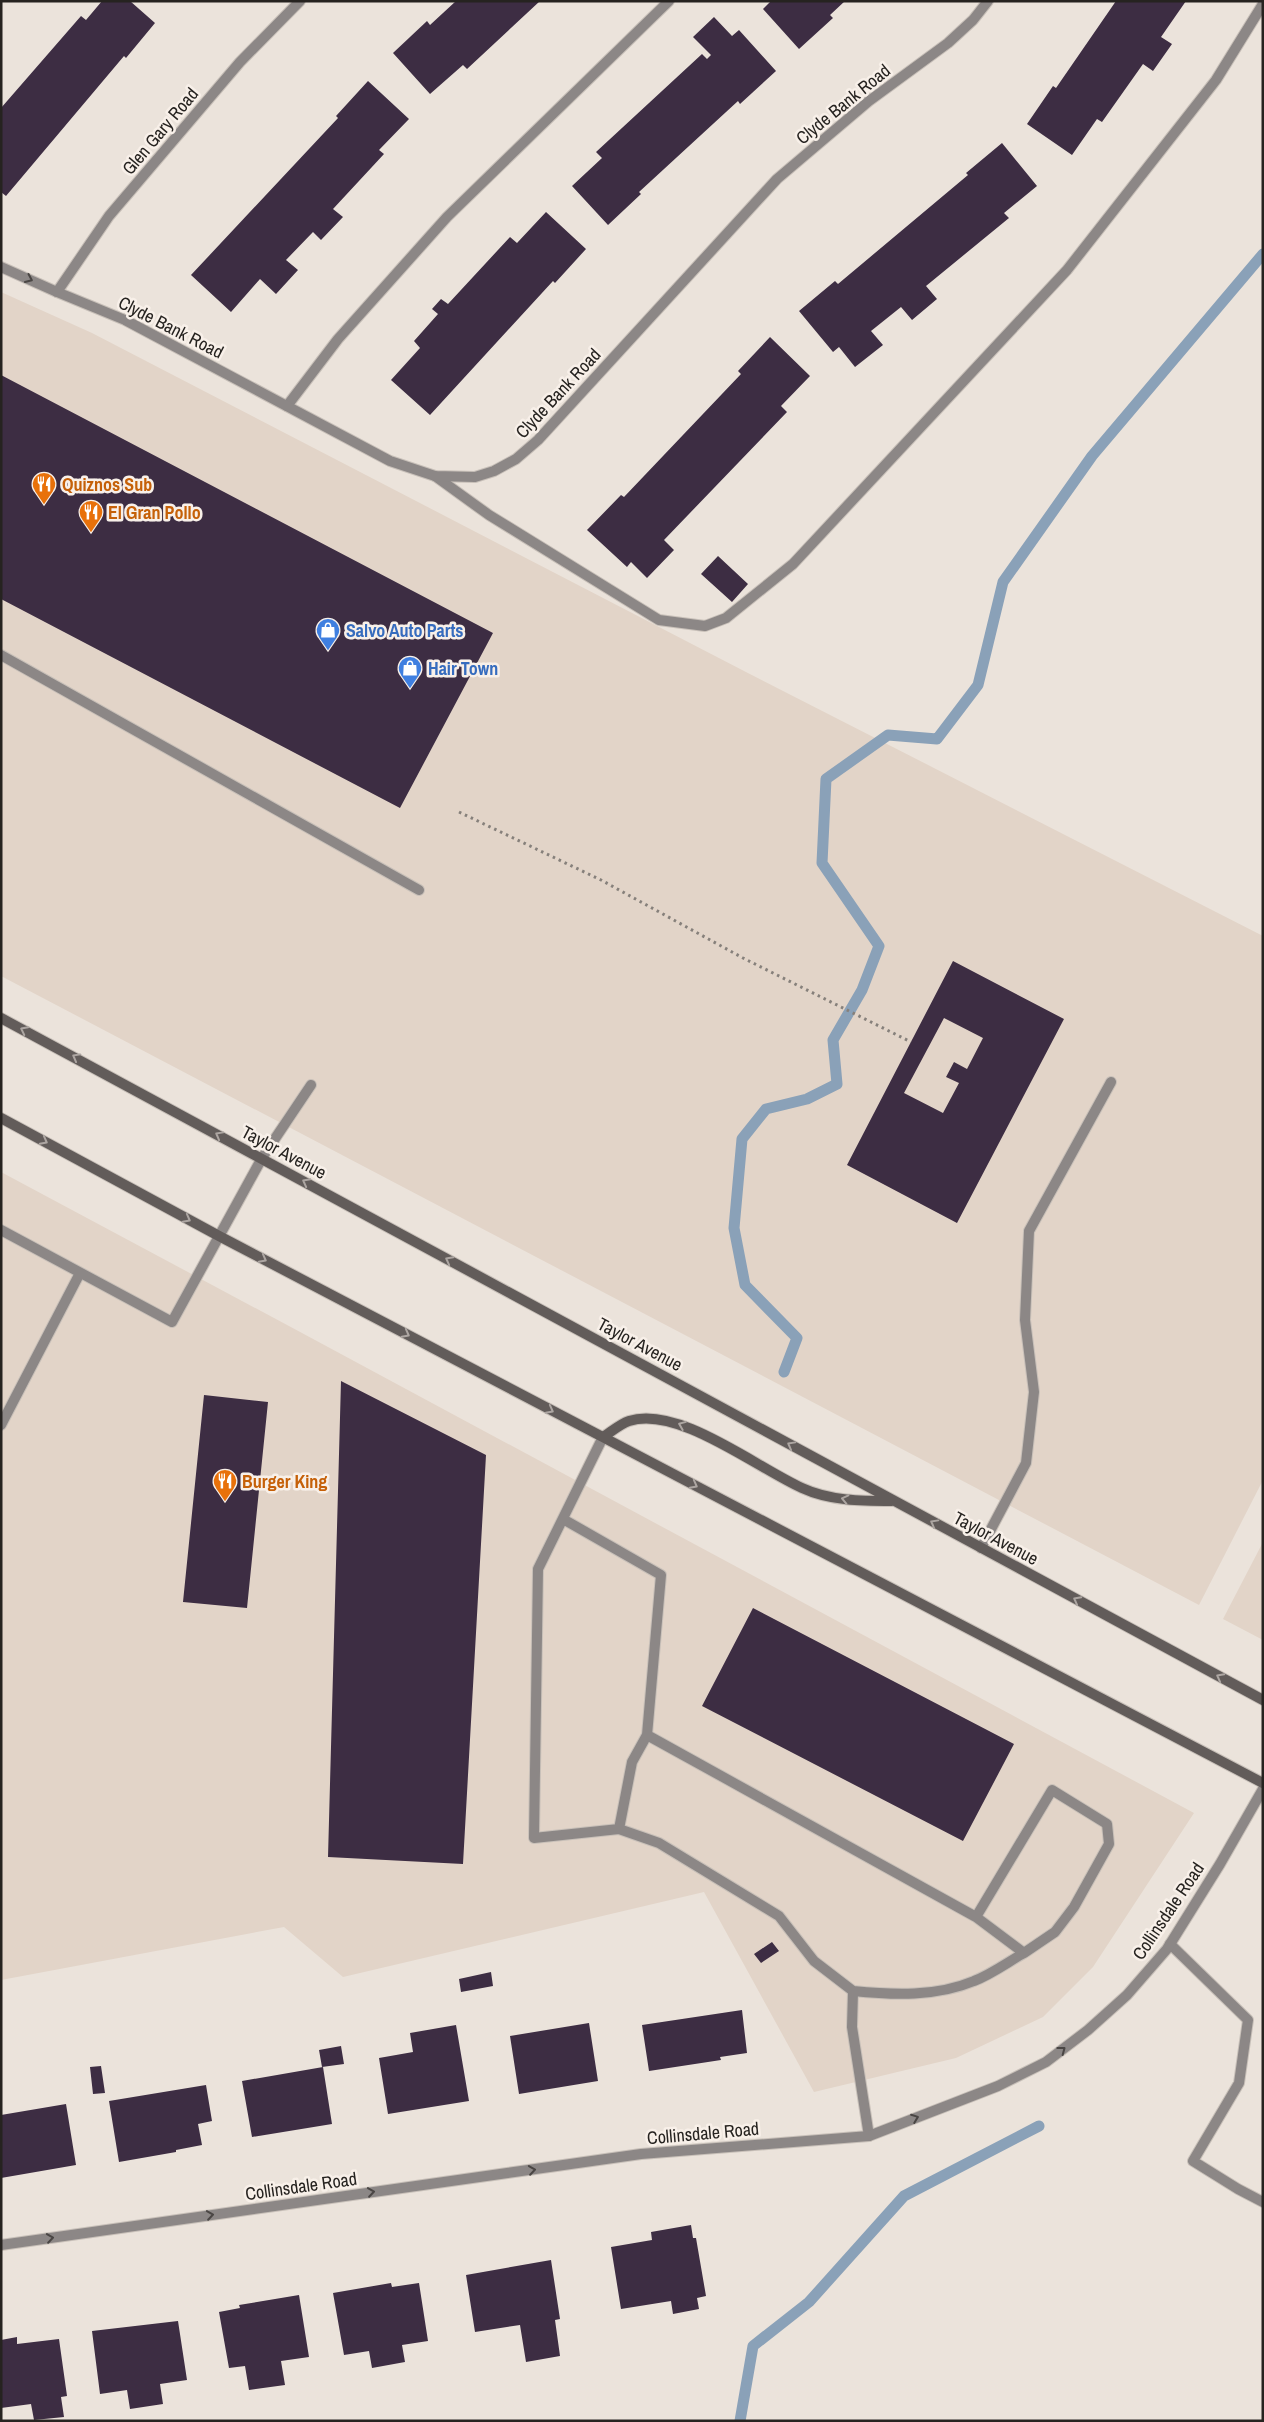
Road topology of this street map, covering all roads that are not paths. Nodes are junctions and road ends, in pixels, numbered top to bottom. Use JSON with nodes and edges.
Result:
{"nodes":[{"id":1,"x":300,"y":1,"type":"edge"},
{"id":2,"x":669,"y":1,"type":"edge"},
{"id":3,"x":988,"y":1,"type":"edge"},
{"id":4,"x":1263,"y":4,"type":"edge"},
{"id":5,"x":1,"y":266,"type":"edge"},
{"id":6,"x":57,"y":292,"type":"junction"},
{"id":7,"x":287,"y":406,"type":"junction"},
{"id":8,"x":435,"y":476,"type":"junction"},
{"id":9,"x":1,"y":655,"type":"edge"},
{"id":10,"x":418,"y":890,"type":"dead end"},
{"id":11,"x":1,"y":1018,"type":"edge"},
{"id":12,"x":1111,"y":1082,"type":"dead end"},
{"id":13,"x":310,"y":1085,"type":"dead end"},
{"id":14,"x":1,"y":1118,"type":"edge"},
{"id":15,"x":262,"y":1158,"type":"junction"},
{"id":16,"x":1,"y":1230,"type":"edge"},
{"id":17,"x":219,"y":1236,"type":"junction"},
{"id":18,"x":80,"y":1273,"type":"junction"},
{"id":19,"x":1,"y":1425,"type":"edge"},
{"id":20,"x":603,"y":1437,"type":"junction"},
{"id":21,"x":893,"y":1500,"type":"junction"},
{"id":22,"x":563,"y":1519,"type":"junction"},
{"id":23,"x":981,"y":1548,"type":"junction"},
{"id":24,"x":1263,"y":1700,"type":"edge"},
{"id":25,"x":647,"y":1736,"type":"junction"},
{"id":26,"x":1263,"y":1783,"type":"edge"},
{"id":27,"x":1263,"y":1789,"type":"edge"},
{"id":28,"x":619,"y":1829,"type":"junction"},
{"id":29,"x":976,"y":1917,"type":"junction"},
{"id":30,"x":1170,"y":1944,"type":"junction"},
{"id":31,"x":1024,"y":1952,"type":"junction"},
{"id":32,"x":853,"y":1992,"type":"junction"},
{"id":33,"x":869,"y":2136,"type":"junction"},
{"id":34,"x":1263,"y":2202,"type":"edge"},
{"id":35,"x":1,"y":2245,"type":"edge"}],
"edges":[{"from":1,"to":6,"type":"street","name":"Glen Gary Road"},
{"from":2,"to":7,"type":"street"},
{"from":3,"to":8,"type":"street","name":"Clyde Bank Road"},
{"from":4,"to":8,"type":"street"},
{"from":5,"to":6,"type":"street","name":"Clyde Bank Road","one_way":true},
{"from":6,"to":7,"type":"street","name":"Clyde Bank Road"},
{"from":7,"to":8,"type":"street","name":"Clyde Bank Road"},
{"from":9,"to":10,"type":"street"},
{"from":15,"to":11,"type":"main road","name":"Taylor Avenue","one_way":true},
{"from":12,"to":23,"type":"street"},
{"from":13,"to":15,"type":"street"},
{"from":14,"to":17,"type":"main road","one_way":true},
{"from":15,"to":17,"type":"street"},
{"from":21,"to":15,"type":"main road","name":"Taylor Avenue","one_way":true},
{"from":16,"to":18,"type":"street"},
{"from":17,"to":18,"type":"street"},
{"from":17,"to":20,"type":"main road","one_way":true},
{"from":18,"to":19,"type":"street"},
{"from":21,"to":20,"type":"main road","one_way":true},
{"from":20,"to":22,"type":"street"},
{"from":20,"to":26,"type":"main road","one_way":true},
{"from":23,"to":21,"type":"main road","name":"Taylor Avenue","one_way":true},
{"from":22,"to":25,"type":"street"},
{"from":22,"to":28,"type":"street"},
{"from":24,"to":23,"type":"main road","name":"Taylor Avenue","one_way":true},
{"from":25,"to":28,"type":"street"},
{"from":25,"to":29,"type":"street"},
{"from":27,"to":30,"type":"street","name":"Collinsdale Road"},
{"from":28,"to":32,"type":"street"},
{"from":29,"to":31,"type":"street"},
{"from":29,"to":31,"type":"street"},
{"from":33,"to":30,"type":"street","name":"Collinsdale Road","one_way":true},
{"from":30,"to":34,"type":"street"},
{"from":31,"to":32,"type":"street"},
{"from":32,"to":33,"type":"street"},
{"from":35,"to":33,"type":"street","name":"Collinsdale Road","one_way":true}]}
